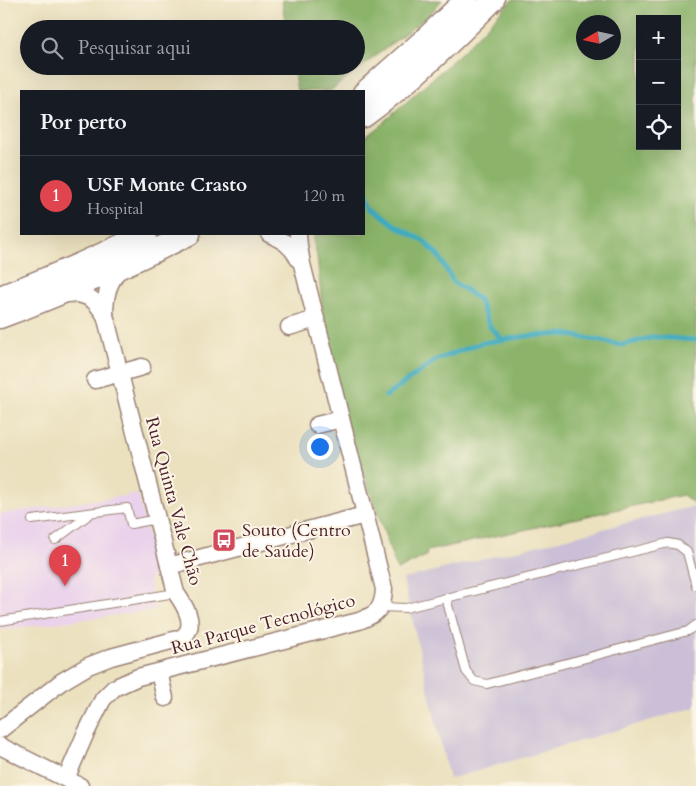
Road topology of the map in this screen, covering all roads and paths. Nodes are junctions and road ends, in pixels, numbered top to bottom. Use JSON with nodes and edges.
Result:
{"nodes":[{"id":1,"x":466,"y":0,"type":"edge"},
{"id":2,"x":493,"y":0,"type":"edge"},
{"id":3,"x":365,"y":92,"type":"edge"},
{"id":4,"x":365,"y":115,"type":"edge"},
{"id":5,"x":144,"y":235,"type":"edge"},
{"id":6,"x":187,"y":235,"type":"edge"},
{"id":7,"x":272,"y":235,"type":"edge"},
{"id":8,"x":298,"y":235,"type":"edge"},
{"id":9,"x":302,"y":264,"type":"junction"},
{"id":10,"x":121,"y":267,"type":"junction"},
{"id":11,"x":60,"y":294,"type":"junction"},
{"id":12,"x":0,"y":297,"type":"edge"},
{"id":13,"x":105,"y":315,"type":"junction"},
{"id":14,"x":0,"y":317,"type":"edge"},
{"id":15,"x":316,"y":319,"type":"junction"},
{"id":16,"x":289,"y":327,"type":"dead end"},
{"id":17,"x":142,"y":367,"type":"dead end"},
{"id":18,"x":120,"y":373,"type":"junction"},
{"id":19,"x":95,"y":380,"type":"dead end"},
{"id":20,"x":341,"y":419,"type":"junction"},
{"id":21,"x":317,"y":425,"type":"dead end"},
{"id":22,"x":92,"y":512,"type":"junction"},
{"id":23,"x":365,"y":515,"type":"junction"},
{"id":24,"x":157,"y":519,"type":"junction"},
{"id":25,"x":32,"y":520,"type":"dead end"},
{"id":26,"x":56,"y":540,"type":"dead end"},
{"id":27,"x":169,"y":566,"type":"junction"},
{"id":28,"x":696,"y":586,"type":"edge"},
{"id":29,"x":176,"y":593,"type":"junction"},
{"id":30,"x":446,"y":598,"type":"junction"},
{"id":31,"x":380,"y":608,"type":"junction"},
{"id":32,"x":0,"y":621,"type":"edge"},
{"id":33,"x":696,"y":625,"type":"edge"},
{"id":34,"x":159,"y":672,"type":"junction"},
{"id":35,"x":165,"y":698,"type":"dead end"},
{"id":36,"x":0,"y":730,"type":"edge"},
{"id":37,"x":0,"y":746,"type":"edge"},
{"id":38,"x":73,"y":782,"type":"edge"}],
"edges":[{"from":1,"to":3,"type":"main road"},
{"from":2,"to":4,"type":"main road"},
{"from":5,"to":12,"type":"main road"},
{"from":6,"to":10,"type":"main road"},
{"from":7,"to":9,"type":"street","name":"Rua Parque Tecnológico"},
{"from":8,"to":9,"type":"street","name":"Rua Parque Tecnológico"},
{"from":9,"to":15,"type":"street","name":"Rua Parque Tecnológico"},
{"from":10,"to":11,"type":"main road"},
{"from":10,"to":13,"type":"street","name":"Rua Quinta Vale Chão"},
{"from":11,"to":13,"type":"street"},
{"from":11,"to":14,"type":"main road"},
{"from":13,"to":18,"type":"street","name":"Rua Quinta Vale Chão"},
{"from":15,"to":16,"type":"street"},
{"from":15,"to":20,"type":"street","name":"Rua Parque Tecnológico"},
{"from":17,"to":18,"type":"street"},
{"from":18,"to":19,"type":"street"},
{"from":18,"to":24,"type":"street","name":"Rua Quinta Vale Chão"},
{"from":20,"to":21,"type":"street"},
{"from":20,"to":23,"type":"street","name":"Rua Parque Tecnológico"},
{"from":22,"to":24,"type":"lane"},
{"from":22,"to":25,"type":"lane"},
{"from":22,"to":26,"type":"lane"},
{"from":23,"to":27,"type":"street"},
{"from":23,"to":31,"type":"street","name":"Rua Parque Tecnológico"},
{"from":24,"to":27,"type":"street","name":"Rua Quinta Vale Chão"},
{"from":27,"to":29,"type":"street","name":"Rua Quinta Vale Chão"},
{"from":28,"to":30,"type":"lane"},
{"from":29,"to":32,"type":"lane"},
{"from":29,"to":36,"type":"street","name":"Rua Quinta Vale Chão"},
{"from":30,"to":31,"type":"lane"},
{"from":30,"to":33,"type":"lane"},
{"from":31,"to":34,"type":"street","name":"Rua Parque Tecnológico"},
{"from":34,"to":35,"type":"street"},
{"from":34,"to":38,"type":"street","name":"Rua Parque Tecnológico"},
{"from":37,"to":38,"type":"street"}]}
